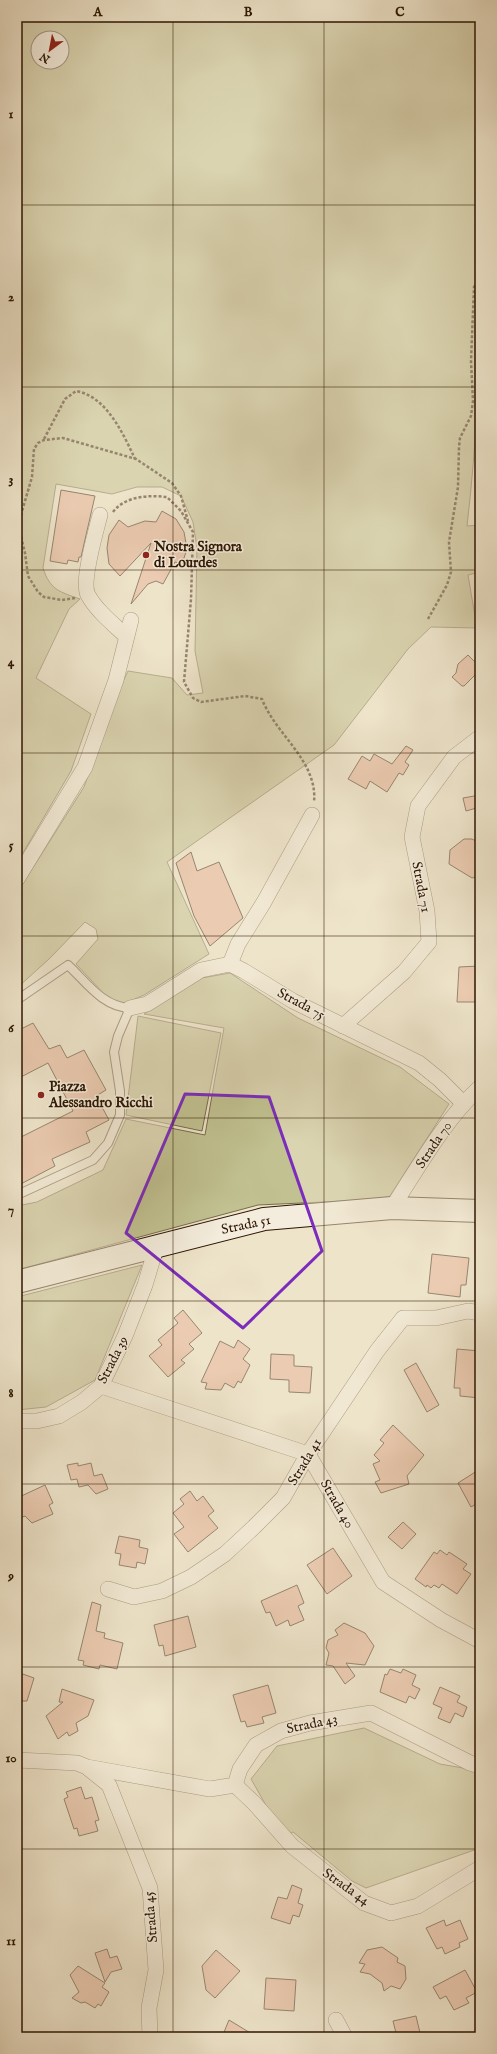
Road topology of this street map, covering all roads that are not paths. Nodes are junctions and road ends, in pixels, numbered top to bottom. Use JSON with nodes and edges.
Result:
{"nodes":[{"id":1,"x":99,"y":521,"type":"road end"},
{"id":2,"x":131,"y":620,"type":"dead end"},
{"id":3,"x":126,"y":636,"type":"junction"},
{"id":4,"x":480,"y":736,"type":"edge"},
{"id":5,"x":312,"y":815,"type":"road end"},
{"id":6,"x":17,"y":879,"type":"edge"},
{"id":7,"x":230,"y":964,"type":"junction"},
{"id":8,"x":17,"y":1000,"type":"edge"},
{"id":9,"x":130,"y":1008,"type":"junction"},
{"id":10,"x":343,"y":1026,"type":"junction"},
{"id":11,"x":480,"y":1087,"type":"edge"},
{"id":12,"x":463,"y":1103,"type":"junction"},
{"id":13,"x":17,"y":1195,"type":"edge"},
{"id":14,"x":392,"y":1208,"type":"junction"},
{"id":15,"x":480,"y":1211,"type":"edge"},
{"id":16,"x":157,"y":1245,"type":"junction"},
{"id":17,"x":17,"y":1282,"type":"edge"},
{"id":18,"x":480,"y":1313,"type":"edge"},
{"id":19,"x":100,"y":1386,"type":"junction"},
{"id":20,"x":17,"y":1421,"type":"edge"},
{"id":21,"x":308,"y":1454,"type":"junction"},
{"id":22,"x":108,"y":1589,"type":"dead end"},
{"id":23,"x":480,"y":1641,"type":"edge"},
{"id":24,"x":17,"y":1760,"type":"edge"},
{"id":25,"x":480,"y":1766,"type":"edge"},
{"id":26,"x":87,"y":1767,"type":"junction"},
{"id":27,"x":235,"y":1785,"type":"junction"},
{"id":28,"x":480,"y":1868,"type":"edge"},
{"id":29,"x":336,"y":2020,"type":"dead end"},
{"id":30,"x":150,"y":2037,"type":"edge"},
{"id":31,"x":345,"y":2037,"type":"edge"}],
"edges":[{"from":1,"to":3,"type":"street"},
{"from":2,"to":3,"type":"street"},
{"from":3,"to":6,"type":"street"},
{"from":4,"to":10,"type":"street","name":"Strada 71"},
{"from":5,"to":7,"type":"street"},
{"from":7,"to":9,"type":"street"},
{"from":7,"to":10,"type":"street","name":"Strada 75"},
{"from":8,"to":9,"type":"lane"},
{"from":9,"to":13,"type":"lane"},
{"from":10,"to":12,"type":"street","name":"Strada 75"},
{"from":11,"to":12,"type":"street","name":"Strada 70"},
{"from":12,"to":14,"type":"street","name":"Strada 70"},
{"from":14,"to":15,"type":"street","name":"Strada 51"},
{"from":14,"to":16,"type":"street","name":"Strada 51"},
{"from":16,"to":17,"type":"street","name":"Strada 51"},
{"from":16,"to":19,"type":"street","name":"Strada 39"},
{"from":18,"to":21,"type":"street","name":"Strada 41"},
{"from":19,"to":20,"type":"street","name":"Strada 39"},
{"from":19,"to":21,"type":"street"},
{"from":21,"to":22,"type":"street","name":"Strada 41"},
{"from":21,"to":23,"type":"street","name":"Strada 40"},
{"from":24,"to":26,"type":"street"},
{"from":25,"to":27,"type":"street","name":"Strada 43"},
{"from":26,"to":27,"type":"street"},
{"from":26,"to":30,"type":"street","name":"Strada 45"},
{"from":27,"to":28,"type":"street","name":"Strada 44"},
{"from":29,"to":31,"type":"street"}]}
